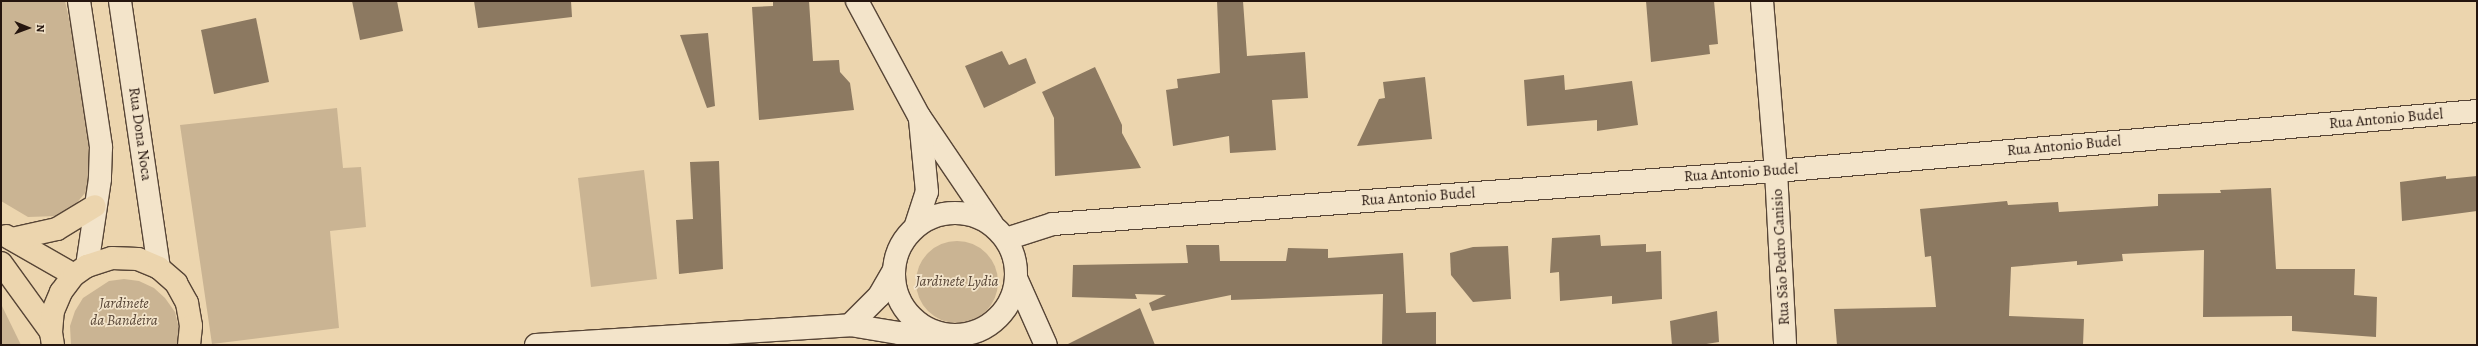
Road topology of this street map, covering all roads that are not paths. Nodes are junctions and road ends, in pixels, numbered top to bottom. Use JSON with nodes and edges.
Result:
{"nodes":[{"id":1,"x":80,"y":1,"type":"edge"},
{"id":2,"x":120,"y":1,"type":"edge"},
{"id":3,"x":857,"y":1,"type":"edge"},
{"id":4,"x":1762,"y":1,"type":"edge"},
{"id":5,"x":2477,"y":111,"type":"edge"},
{"id":6,"x":919,"y":116,"type":"junction"},
{"id":7,"x":1776,"y":171,"type":"junction"},
{"id":8,"x":95,"y":206,"type":"junction"},
{"id":9,"x":916,"y":226,"type":"junction"},
{"id":10,"x":999,"y":232,"type":"junction"},
{"id":11,"x":7,"y":236,"type":"edge"},
{"id":12,"x":1,"y":264,"type":"edge"},
{"id":13,"x":159,"y":268,"type":"junction"},
{"id":14,"x":894,"y":270,"type":"junction"},
{"id":15,"x":80,"y":271,"type":"junction"},
{"id":16,"x":1016,"y":278,"type":"junction"},
{"id":17,"x":850,"y":326,"type":"junction"},
{"id":18,"x":956,"y":335,"type":"junction"},
{"id":19,"x":52,"y":338,"type":"edge"},
{"id":20,"x":189,"y":345,"type":"edge"},
{"id":21,"x":536,"y":345,"type":"edge"},
{"id":22,"x":988,"y":345,"type":"edge"},
{"id":23,"x":1046,"y":345,"type":"edge"},
{"id":24,"x":1785,"y":345,"type":"edge"}],
"edges":[{"from":1,"to":8,"type":"street"},
{"from":2,"to":13,"type":"street","name":"Rua Dona Noca"},
{"from":3,"to":6,"type":"street"},
{"from":4,"to":7,"type":"street","name":"Rua São Pedro Canisio"},
{"from":5,"to":7,"type":"street","name":"Rua Antonio Budel"},
{"from":6,"to":9,"type":"street"},
{"from":6,"to":10,"type":"street"},
{"from":7,"to":10,"type":"street","name":"Rua Antonio Budel"},
{"from":7,"to":24,"type":"street","name":"Rua São Pedro Canisio"},
{"from":8,"to":11,"type":"main road"},
{"from":8,"to":15,"type":"street"},
{"from":9,"to":10,"type":"street"},
{"from":9,"to":14,"type":"street"},
{"from":10,"to":16,"type":"street"},
{"from":11,"to":15,"type":"main road"},
{"from":12,"to":19,"type":"main road"},
{"from":13,"to":15,"type":"main road"},
{"from":13,"to":20,"type":"main road"},
{"from":14,"to":17,"type":"street"},
{"from":14,"to":18,"type":"street"},
{"from":15,"to":19,"type":"main road"},
{"from":16,"to":18,"type":"street"},
{"from":16,"to":23,"type":"street"},
{"from":17,"to":18,"type":"street"},
{"from":17,"to":21,"type":"street"},
{"from":18,"to":22,"type":"street"}]}
